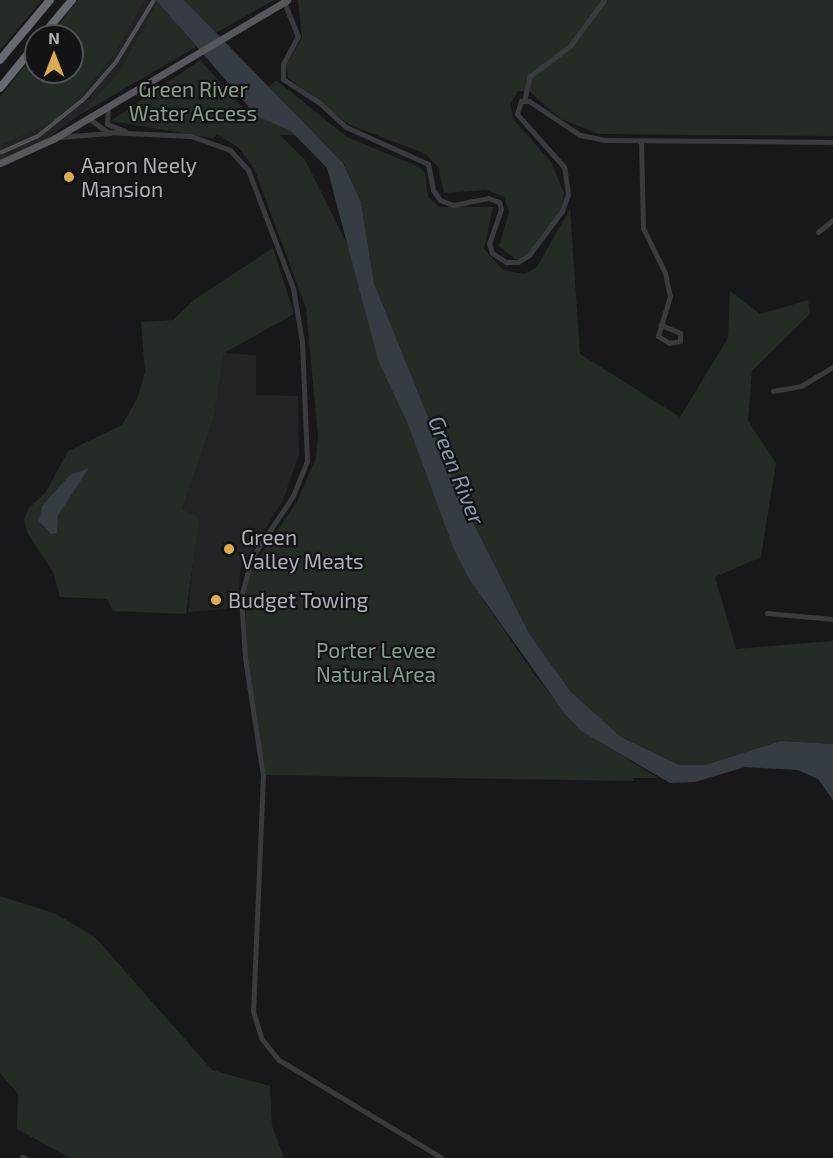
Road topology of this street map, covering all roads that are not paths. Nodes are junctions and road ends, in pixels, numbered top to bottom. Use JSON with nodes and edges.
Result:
{"nodes":[{"id":1,"x":50,"y":0,"type":"edge"},
{"id":2,"x":72,"y":0,"type":"edge"},
{"id":3,"x":604,"y":0,"type":"edge"},
{"id":4,"x":286,"y":1,"type":"edge"},
{"id":5,"x":52,"y":24,"type":"edge"},
{"id":6,"x":24,"y":59,"type":"edge"},
{"id":7,"x":0,"y":60,"type":"edge"},
{"id":8,"x":0,"y":88,"type":"edge"},
{"id":9,"x":524,"y":101,"type":"junction"},
{"id":10,"x":108,"y":106,"type":"junction"},
{"id":11,"x":88,"y":118,"type":"junction"},
{"id":12,"x":114,"y":133,"type":"junction"},
{"id":13,"x":141,"y":133,"type":"junction"},
{"id":14,"x":55,"y":138,"type":"junction"},
{"id":15,"x":641,"y":141,"type":"junction"},
{"id":16,"x":833,"y":142,"type":"edge"},
{"id":17,"x":0,"y":163,"type":"edge"},
{"id":18,"x":833,"y":220,"type":"edge"},
{"id":19,"x":818,"y":232,"type":"dead end"},
{"id":20,"x":661,"y":325,"type":"dead end"},
{"id":21,"x":833,"y":367,"type":"edge"},
{"id":22,"x":773,"y":391,"type":"dead end"},
{"id":23,"x":767,"y":613,"type":"dead end"},
{"id":24,"x":833,"y":619,"type":"edge"},
{"id":25,"x":442,"y":1158,"type":"edge"}],
"edges":[{"from":1,"to":7,"type":"highway"},
{"from":2,"to":5,"type":"highway"},
{"from":3,"to":9,"type":"street"},
{"from":4,"to":9,"type":"street"},
{"from":4,"to":10,"type":"main road"},
{"from":6,"to":8,"type":"highway"},
{"from":9,"to":15,"type":"street"},
{"from":10,"to":11,"type":"main road"},
{"from":10,"to":13,"type":"street"},
{"from":11,"to":12,"type":"street"},
{"from":11,"to":14,"type":"main road"},
{"from":12,"to":13,"type":"street"},
{"from":12,"to":14,"type":"street"},
{"from":13,"to":25,"type":"street"},
{"from":14,"to":17,"type":"main road"},
{"from":15,"to":16,"type":"street"},
{"from":15,"to":20,"type":"street"},
{"from":18,"to":19,"type":"street"},
{"from":21,"to":22,"type":"street"},
{"from":23,"to":24,"type":"street"}]}
